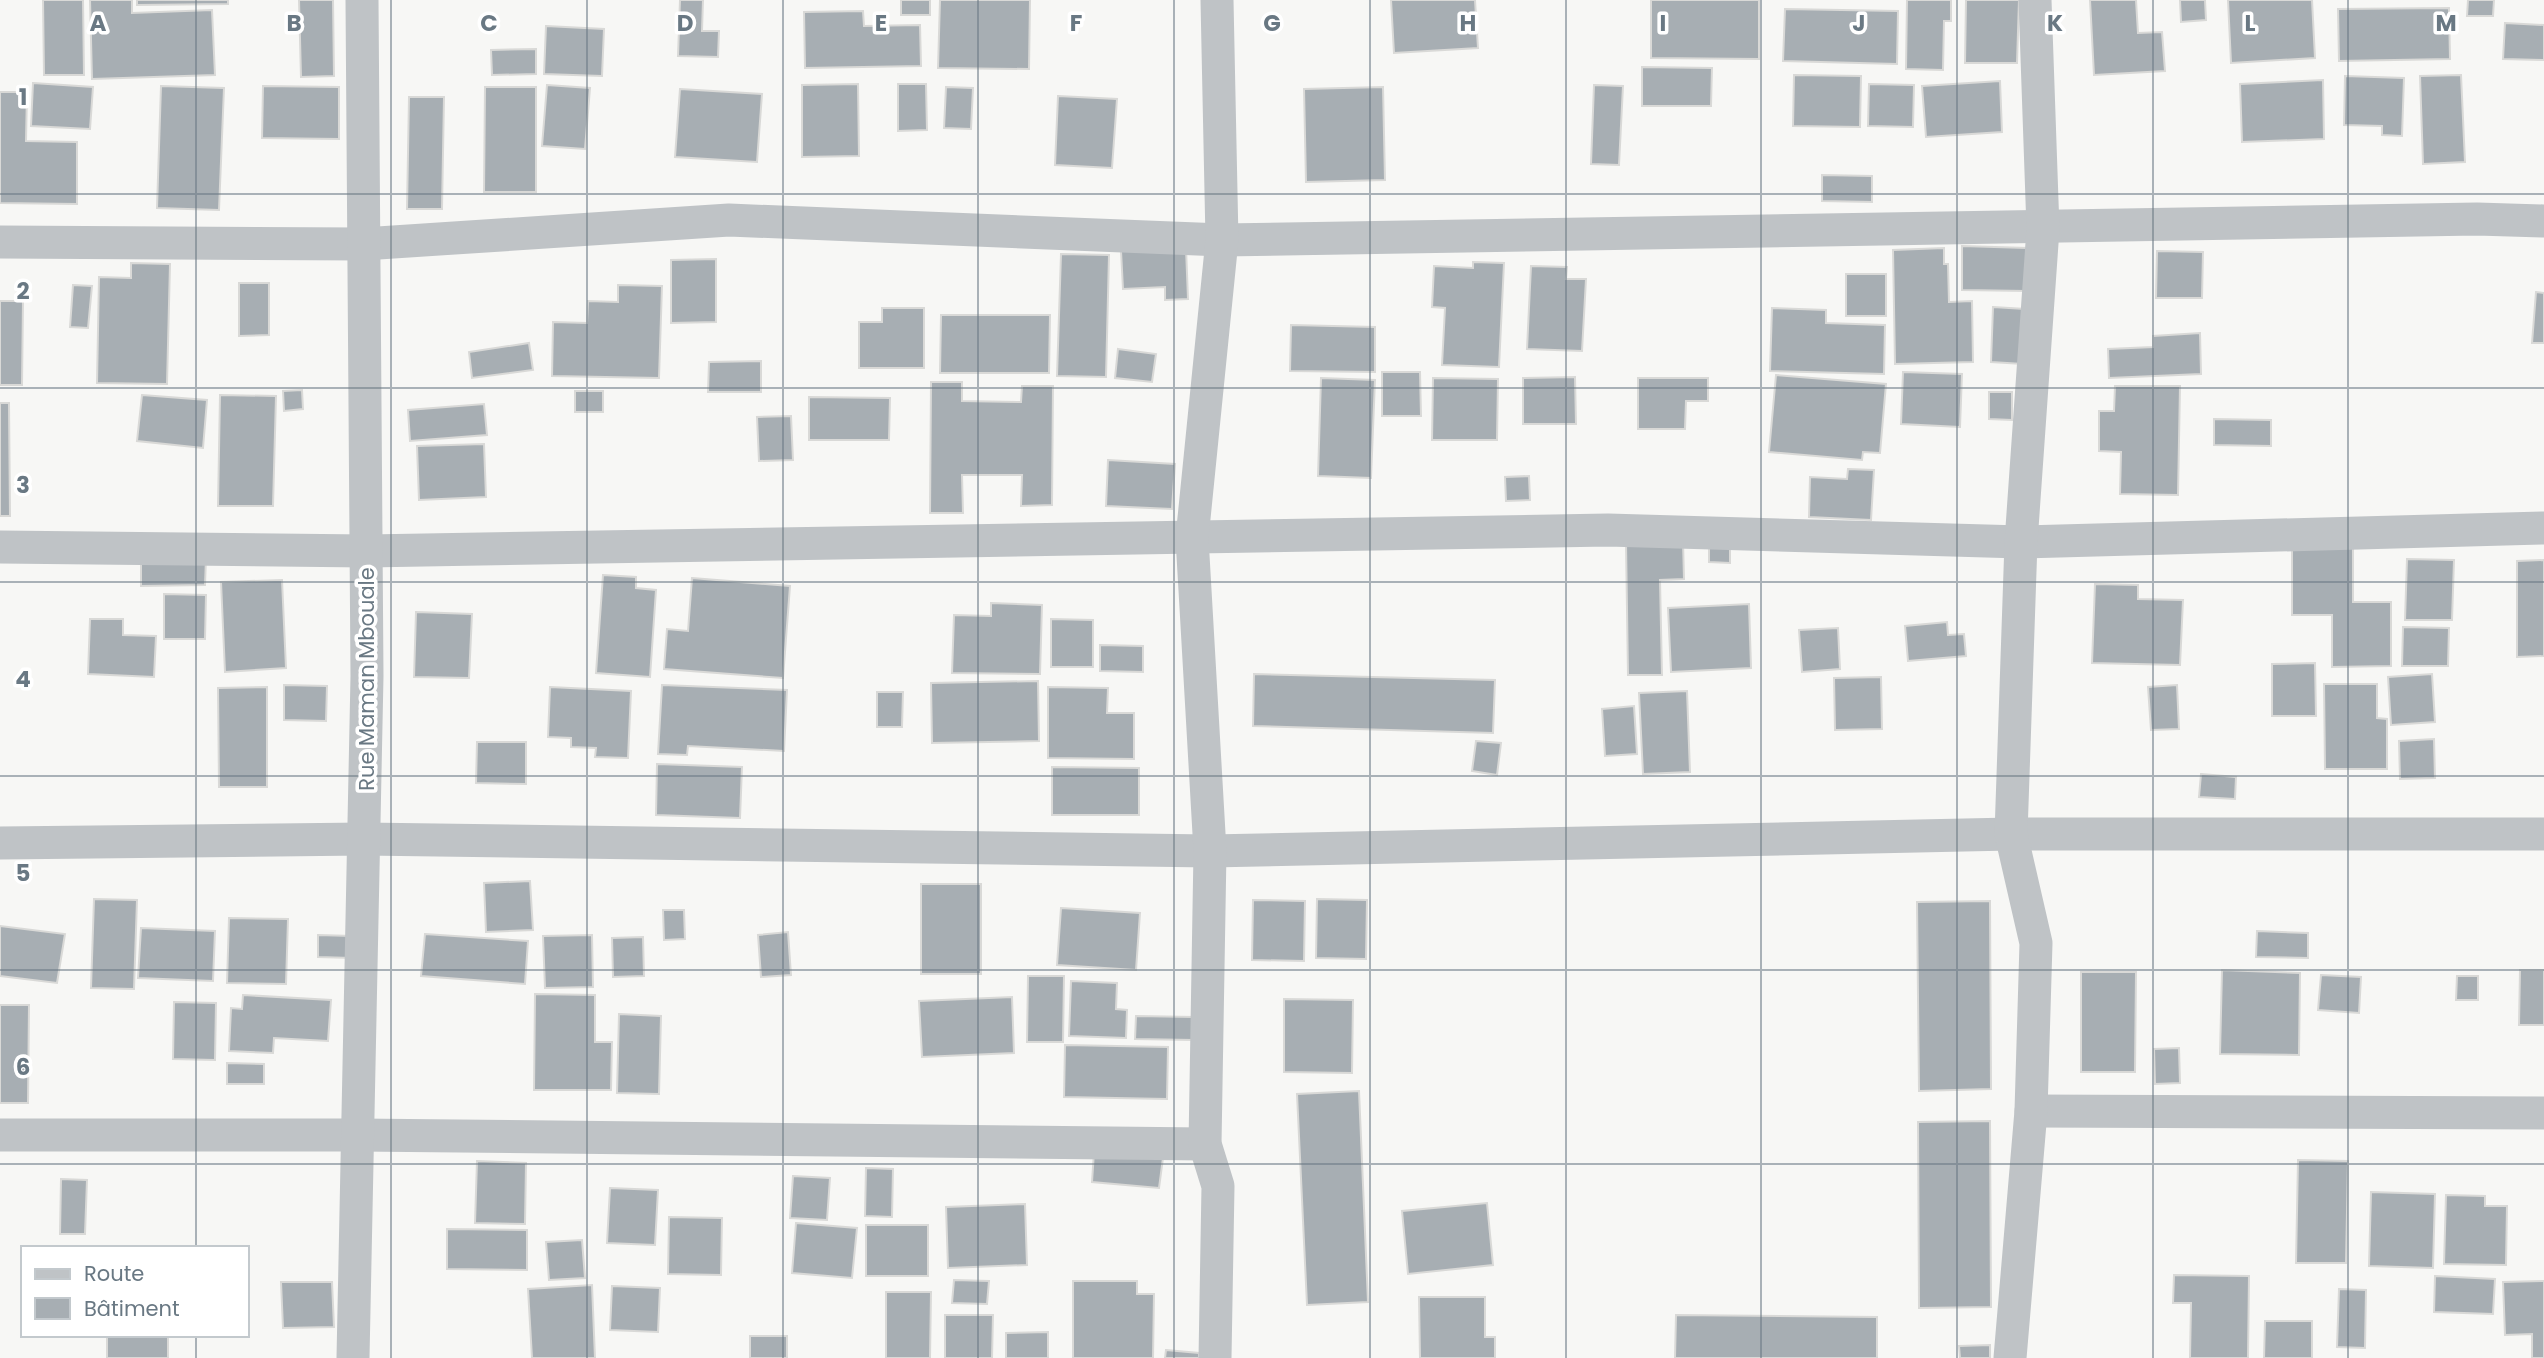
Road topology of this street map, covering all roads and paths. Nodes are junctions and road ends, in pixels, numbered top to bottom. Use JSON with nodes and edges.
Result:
{"nodes":[{"id":1,"x":362,"y":0,"type":"edge"},
{"id":2,"x":1217,"y":0,"type":"edge"},
{"id":3,"x":2035,"y":0,"type":"edge"},
{"id":4,"x":2544,"y":221,"type":"edge"},
{"id":5,"x":2043,"y":229,"type":"junction"},
{"id":6,"x":1222,"y":240,"type":"junction"},
{"id":7,"x":0,"y":242,"type":"edge"},
{"id":8,"x":363,"y":244,"type":"junction"},
{"id":9,"x":2544,"y":528,"type":"edge"},
{"id":10,"x":1192,"y":538,"type":"junction"},
{"id":11,"x":2021,"y":542,"type":"junction"},
{"id":12,"x":0,"y":547,"type":"edge"},
{"id":13,"x":367,"y":551,"type":"junction"},
{"id":14,"x":2011,"y":834,"type":"junction"},
{"id":15,"x":2544,"y":834,"type":"edge"},
{"id":16,"x":364,"y":839,"type":"junction"},
{"id":17,"x":0,"y":843,"type":"edge"},
{"id":18,"x":1210,"y":851,"type":"junction"},
{"id":19,"x":2031,"y":1111,"type":"junction"},
{"id":20,"x":2544,"y":1112,"type":"edge"},
{"id":21,"x":0,"y":1135,"type":"edge"},
{"id":22,"x":358,"y":1135,"type":"junction"},
{"id":23,"x":1205,"y":1144,"type":"junction"},
{"id":24,"x":353,"y":1358,"type":"edge"},
{"id":25,"x":1215,"y":1358,"type":"edge"},
{"id":26,"x":2010,"y":1358,"type":"edge"}],
"edges":[{"from":1,"to":8,"type":"street","name":"Rue Maman Mbouale"},
{"from":2,"to":6,"type":"street"},
{"from":3,"to":5,"type":"street"},
{"from":4,"to":5,"type":"street"},
{"from":5,"to":6,"type":"street"},
{"from":5,"to":11,"type":"street"},
{"from":6,"to":8,"type":"street"},
{"from":6,"to":10,"type":"street"},
{"from":7,"to":8,"type":"street"},
{"from":8,"to":13,"type":"street","name":"Rue Maman Mbouale"},
{"from":9,"to":11,"type":"street"},
{"from":10,"to":11,"type":"street"},
{"from":10,"to":13,"type":"street"},
{"from":10,"to":18,"type":"street"},
{"from":11,"to":14,"type":"street"},
{"from":12,"to":13,"type":"street"},
{"from":13,"to":16,"type":"street","name":"Rue Maman Mbouale"},
{"from":14,"to":15,"type":"street"},
{"from":14,"to":18,"type":"street"},
{"from":14,"to":19,"type":"street"},
{"from":16,"to":17,"type":"street"},
{"from":16,"to":18,"type":"street"},
{"from":16,"to":22,"type":"street","name":"Rue Maman Mbouale"},
{"from":18,"to":23,"type":"street"},
{"from":19,"to":20,"type":"street"},
{"from":19,"to":26,"type":"street"},
{"from":21,"to":22,"type":"street"},
{"from":22,"to":23,"type":"street"},
{"from":22,"to":24,"type":"street","name":"Rue Maman Mbouale"},
{"from":23,"to":25,"type":"street"}]}
